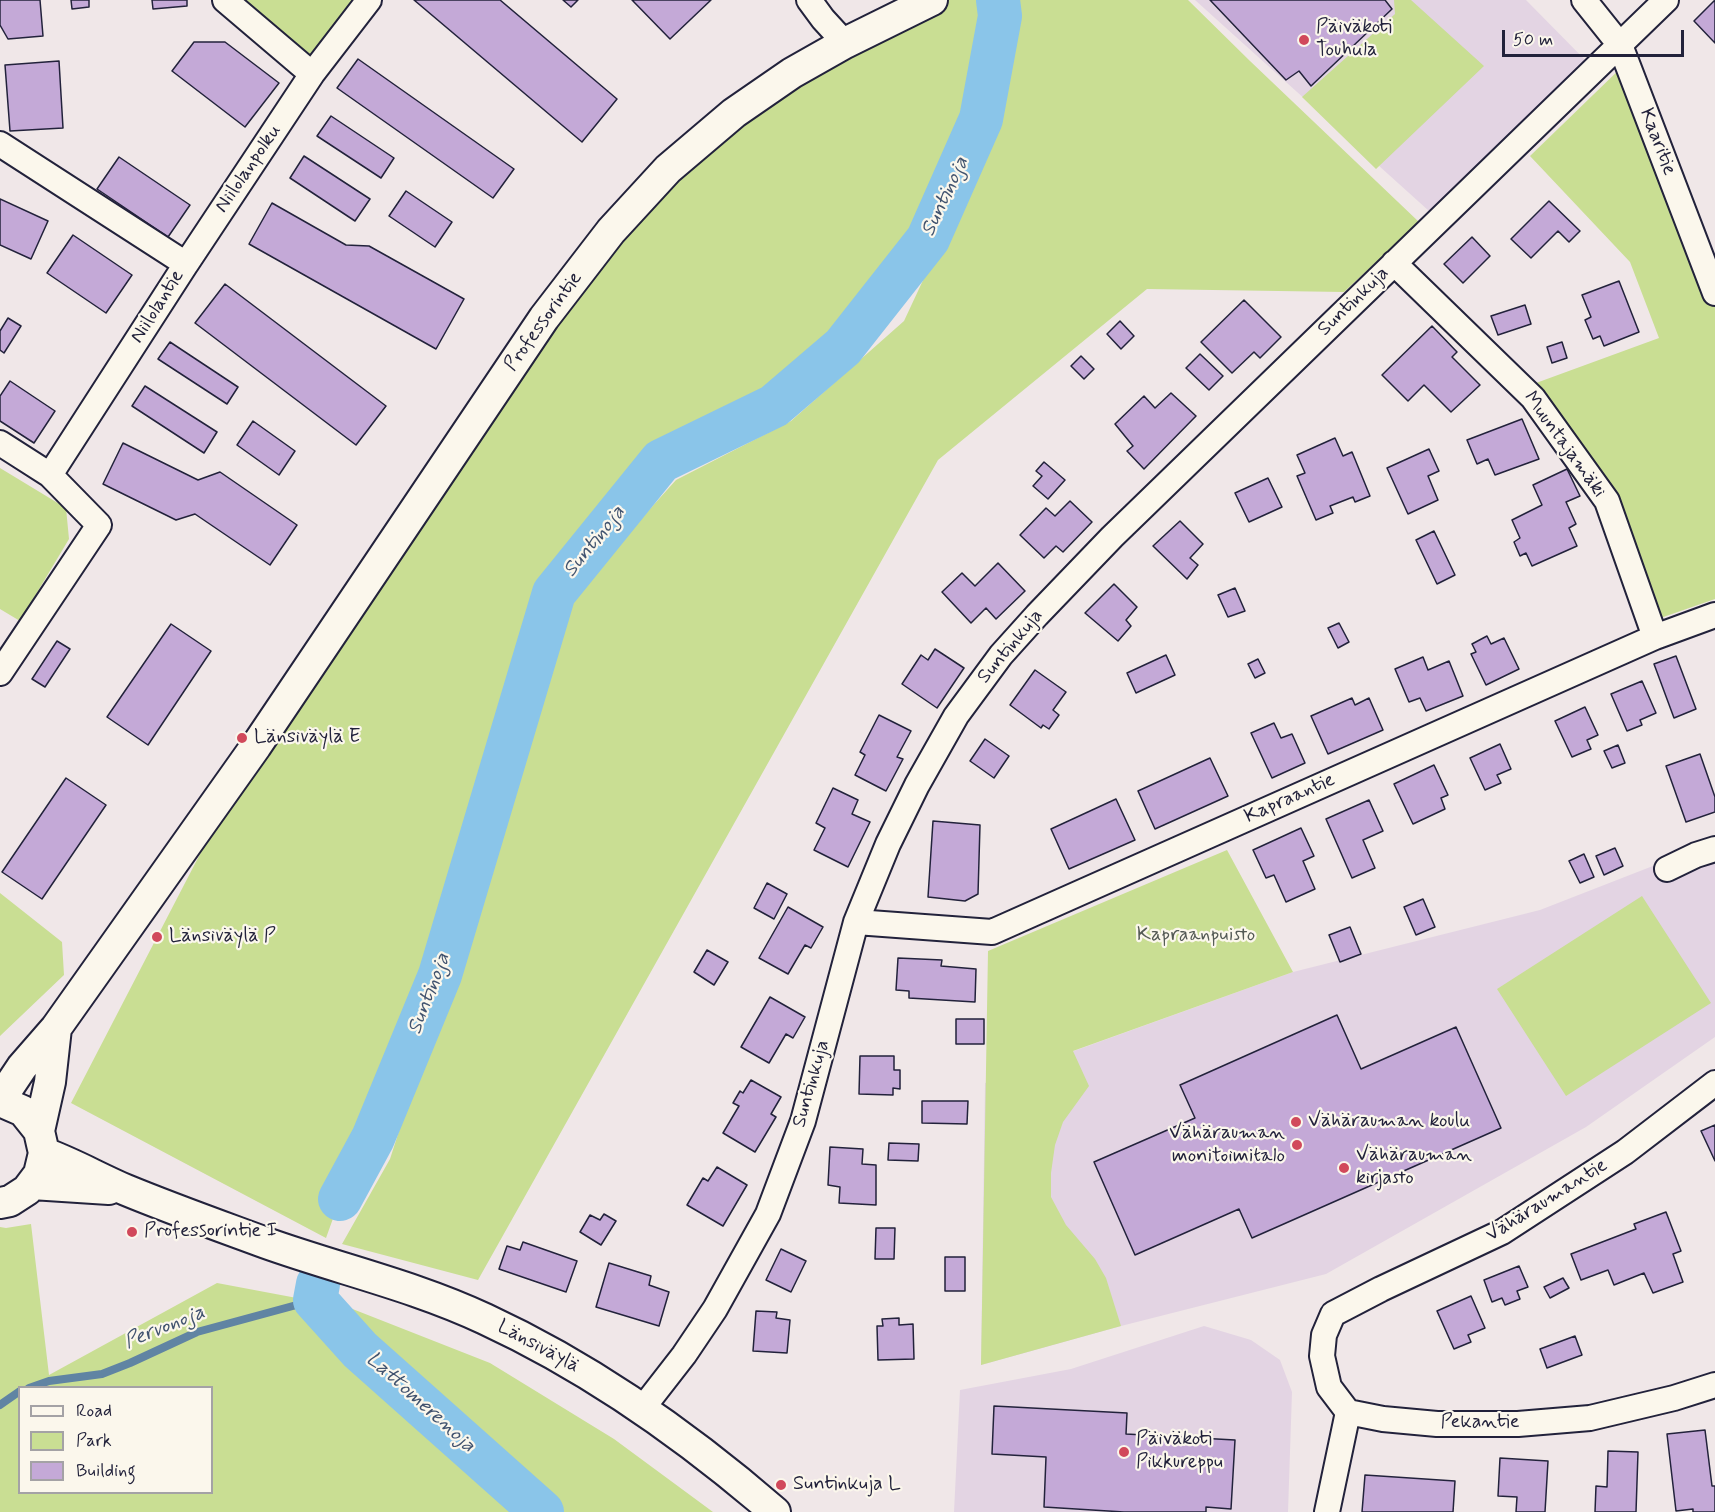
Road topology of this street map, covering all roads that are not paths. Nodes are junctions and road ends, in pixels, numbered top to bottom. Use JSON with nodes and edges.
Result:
{"nodes":[{"id":1,"x":225,"y":0,"type":"edge"},
{"id":2,"x":369,"y":0,"type":"edge"},
{"id":3,"x":809,"y":0,"type":"edge"},
{"id":4,"x":932,"y":0,"type":"edge"},
{"id":5,"x":1584,"y":0,"type":"edge"},
{"id":6,"x":1666,"y":0,"type":"edge"},
{"id":7,"x":845,"y":43,"type":"junction"},
{"id":8,"x":1620,"y":45,"type":"junction"},
{"id":9,"x":312,"y":74,"type":"junction"},
{"id":10,"x":0,"y":144,"type":"edge"},
{"id":11,"x":1394,"y":263,"type":"junction"},
{"id":12,"x":186,"y":264,"type":"junction"},
{"id":13,"x":1715,"y":293,"type":"edge"},
{"id":14,"x":0,"y":442,"type":"edge"},
{"id":15,"x":50,"y":475,"type":"junction"},
{"id":16,"x":1715,"y":615,"type":"edge"},
{"id":17,"x":1655,"y":637,"type":"junction"},
{"id":18,"x":0,"y":673,"type":"edge"},
{"id":19,"x":1715,"y":849,"type":"edge"},
{"id":20,"x":1667,"y":868,"type":"dead end"},
{"id":21,"x":856,"y":922,"type":"junction"},
{"id":22,"x":56,"y":1028,"type":"junction"},
{"id":23,"x":1715,"y":1083,"type":"edge"},
{"id":24,"x":0,"y":1101,"type":"edge"},
{"id":25,"x":41,"y":1142,"type":"junction"},
{"id":26,"x":32,"y":1184,"type":"junction"},
{"id":27,"x":126,"y":1190,"type":"junction"},
{"id":28,"x":0,"y":1203,"type":"edge"},
{"id":29,"x":1715,"y":1385,"type":"edge"},
{"id":30,"x":642,"y":1409,"type":"junction"},
{"id":31,"x":1348,"y":1412,"type":"junction"},
{"id":32,"x":775,"y":1512,"type":"edge"},
{"id":33,"x":1327,"y":1512,"type":"edge"}],
"edges":[{"from":1,"to":9,"type":"street"},
{"from":2,"to":9,"type":"street"},
{"from":3,"to":7,"type":"street"},
{"from":4,"to":7,"type":"main road","name":"Professorintie"},
{"from":5,"to":8,"type":"street","name":"Kaaritie"},
{"from":6,"to":8,"type":"street","name":"Suntinkuja"},
{"from":7,"to":22,"type":"main road","name":"Professorintie"},
{"from":8,"to":11,"type":"street","name":"Suntinkuja"},
{"from":8,"to":13,"type":"street","name":"Kaaritie"},
{"from":9,"to":12,"type":"street","name":"Niilolanpolku"},
{"from":10,"to":12,"type":"street","name":"Niilolantie"},
{"from":11,"to":17,"type":"street","name":"Muuntajamäki"},
{"from":11,"to":21,"type":"street","name":"Suntinkuja"},
{"from":12,"to":15,"type":"street","name":"Niilolantie"},
{"from":14,"to":15,"type":"street"},
{"from":15,"to":18,"type":"street"},
{"from":16,"to":17,"type":"street","name":"Kapraantie"},
{"from":17,"to":21,"type":"street","name":"Kapraantie"},
{"from":19,"to":20,"type":"street"},
{"from":21,"to":30,"type":"street","name":"Suntinkuja"},
{"from":22,"to":24,"type":"main road"},
{"from":22,"to":25,"type":"main road"},
{"from":23,"to":31,"type":"street","name":"Vähäraumantie"},
{"from":24,"to":25,"type":"main road"},
{"from":25,"to":26,"type":"main road"},
{"from":25,"to":27,"type":"main road"},
{"from":26,"to":27,"type":"main road"},
{"from":26,"to":28,"type":"main road"},
{"from":27,"to":30,"type":"main road","name":"Länsiväylä"},
{"from":29,"to":31,"type":"street","name":"Pekantie"},
{"from":30,"to":32,"type":"main road","name":"Länsiväylä"},
{"from":31,"to":33,"type":"street"}]}
